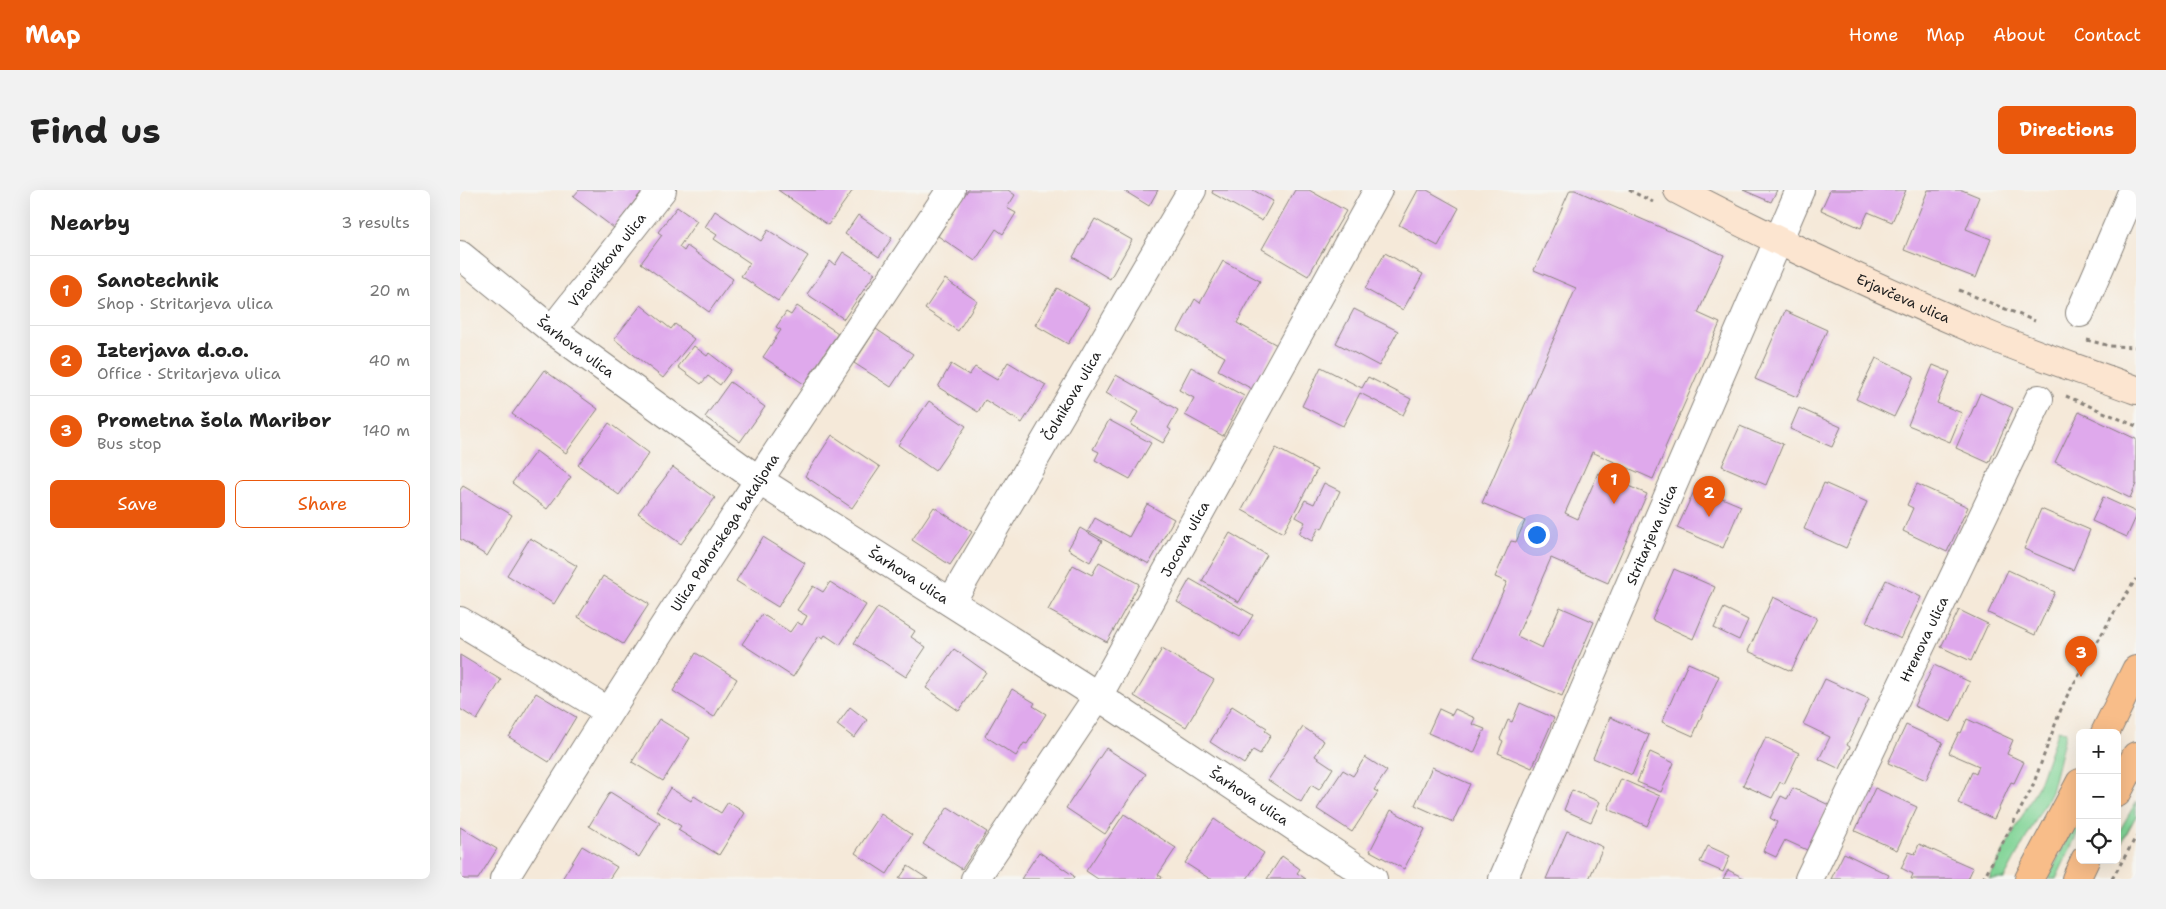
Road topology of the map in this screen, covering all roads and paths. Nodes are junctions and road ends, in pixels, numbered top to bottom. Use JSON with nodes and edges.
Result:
{"nodes":[{"id":1,"x":662,"y":190,"type":"edge"},
{"id":2,"x":951,"y":190,"type":"edge"},
{"id":3,"x":1192,"y":190,"type":"edge"},
{"id":4,"x":1378,"y":190,"type":"edge"},
{"id":5,"x":1678,"y":190,"type":"edge"},
{"id":6,"x":1800,"y":190,"type":"edge"},
{"id":7,"x":2133,"y":190,"type":"edge"},
{"id":8,"x":1778,"y":242,"type":"junction"},
{"id":9,"x":460,"y":255,"type":"edge"},
{"id":10,"x":1954,"y":288,"type":"dead end"},
{"id":11,"x":2035,"y":321,"type":"dead end"},
{"id":12,"x":2081,"y":326,"type":"joint"},
{"id":13,"x":552,"y":330,"type":"junction"},
{"id":14,"x":2136,"y":347,"type":"edge"},
{"id":15,"x":2130,"y":384,"type":"edge"},
{"id":16,"x":2039,"y":399,"type":"dead end"},
{"id":17,"x":757,"y":479,"type":"junction"},
{"id":18,"x":2136,"y":580,"type":"edge"},
{"id":19,"x":951,"y":602,"type":"junction"},
{"id":20,"x":460,"y":621,"type":"edge"},
{"id":21,"x":2136,"y":670,"type":"edge"},
{"id":22,"x":1098,"y":696,"type":"junction"},
{"id":23,"x":608,"y":711,"type":"junction"},
{"id":24,"x":2107,"y":729,"type":"edge"},
{"id":25,"x":2136,"y":756,"type":"edge"},
{"id":26,"x":2121,"y":785,"type":"edge"},
{"id":27,"x":2076,"y":791,"type":"edge"},
{"id":28,"x":2136,"y":837,"type":"edge"},
{"id":29,"x":2083,"y":864,"type":"edge"},
{"id":30,"x":504,"y":879,"type":"edge"},
{"id":31,"x":976,"y":879,"type":"edge"},
{"id":32,"x":1373,"y":879,"type":"edge"},
{"id":33,"x":1503,"y":879,"type":"edge"},
{"id":34,"x":1809,"y":879,"type":"edge"},
{"id":35,"x":1983,"y":879,"type":"edge"},
{"id":36,"x":2029,"y":879,"type":"edge"},
{"id":37,"x":2076,"y":879,"type":"edge"},
{"id":38,"x":2112,"y":879,"type":"edge"}],
"edges":[{"from":1,"to":13,"type":"street","name":"Vizoviškova ulica"},
{"from":2,"to":17,"type":"street","name":"Ulica Pohorskega bataljona"},
{"from":3,"to":19,"type":"street","name":"Čolnikova ulica"},
{"from":4,"to":22,"type":"street","name":"Jocova ulica"},
{"from":5,"to":8,"type":"street","name":"Erjavčeva ulica"},
{"from":6,"to":8,"type":"street","name":"Stritarjeva ulica"},
{"from":7,"to":12,"type":"street"},
{"from":8,"to":15,"type":"street","name":"Erjavčeva ulica"},
{"from":8,"to":33,"type":"street","name":"Stritarjeva ulica"},
{"from":9,"to":13,"type":"street","name":"Šarhova ulica"},
{"from":10,"to":11,"type":"path"},
{"from":12,"to":14,"type":"path"},
{"from":13,"to":17,"type":"street","name":"Šarhova ulica"},
{"from":16,"to":34,"type":"street","name":"Hrenova ulica"},
{"from":17,"to":19,"type":"street","name":"Šarhova ulica"},
{"from":17,"to":23,"type":"street","name":"Ulica Pohorskega bataljona"},
{"from":18,"to":35,"type":"path"},
{"from":19,"to":22,"type":"street","name":"Šarhova ulica"},
{"from":20,"to":23,"type":"street"},
{"from":21,"to":24,"type":"main road"},
{"from":22,"to":31,"type":"street","name":"Jocova ulica"},
{"from":22,"to":32,"type":"street","name":"Šarhova ulica"},
{"from":23,"to":30,"type":"street","name":"Ulica Pohorskega bataljona"},
{"from":25,"to":26,"type":"main road"},
{"from":27,"to":36,"type":"main road"},
{"from":28,"to":38,"type":"path"},
{"from":29,"to":37,"type":"main road"}]}
